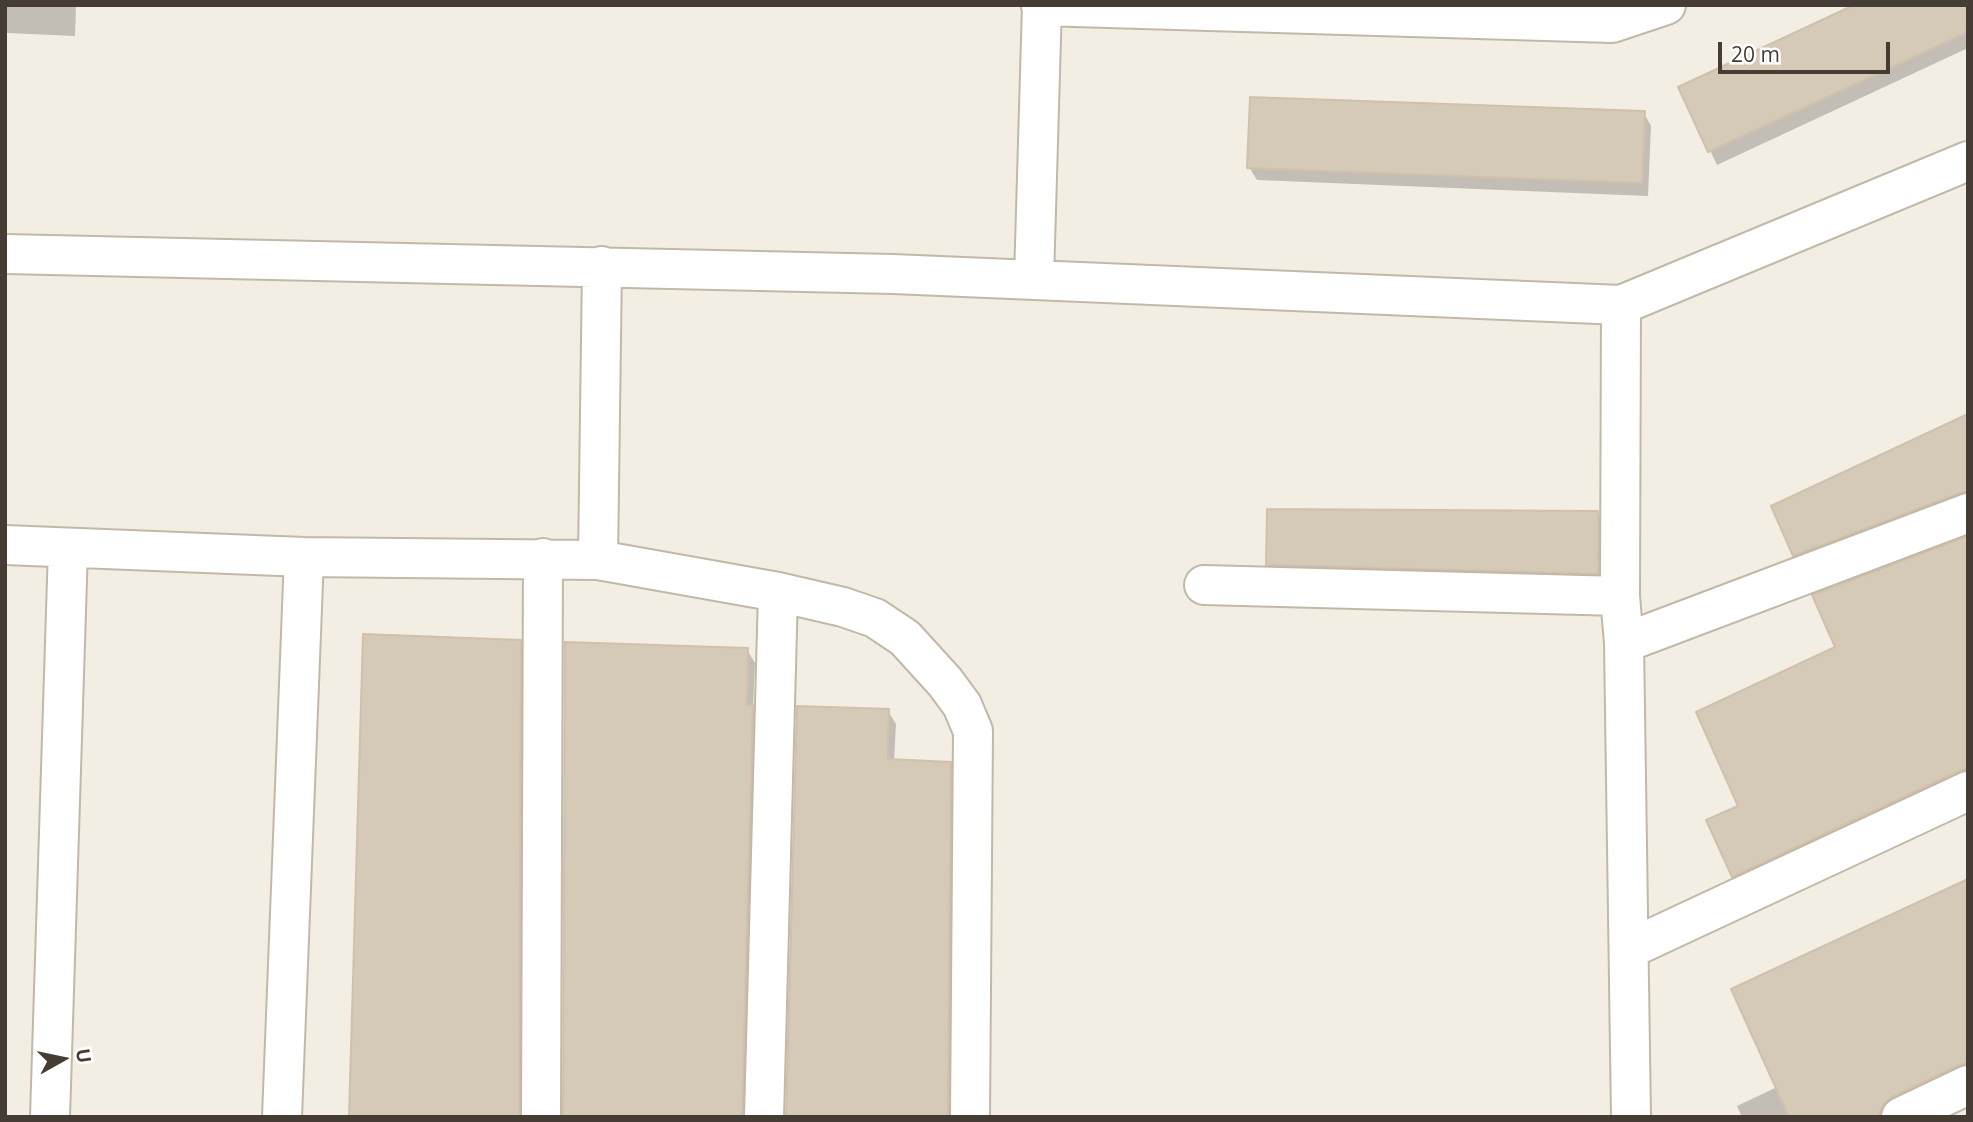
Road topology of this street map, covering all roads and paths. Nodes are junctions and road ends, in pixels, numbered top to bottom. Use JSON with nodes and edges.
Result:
{"nodes":[{"id":1,"x":1041,"y":5,"type":"edge"},
{"id":2,"x":1666,"y":5,"type":"edge"},
{"id":3,"x":1968,"y":161,"type":"edge"},
{"id":4,"x":5,"y":254,"type":"edge"},
{"id":5,"x":602,"y":266,"type":"junction"},
{"id":6,"x":1034,"y":279,"type":"junction"},
{"id":7,"x":1620,"y":305,"type":"junction"},
{"id":8,"x":1968,"y":513,"type":"edge"},
{"id":9,"x":5,"y":545,"type":"edge"},
{"id":10,"x":68,"y":548,"type":"junction"},
{"id":11,"x":304,"y":557,"type":"junction"},
{"id":12,"x":543,"y":558,"type":"junction"},
{"id":13,"x":598,"y":560,"type":"junction"},
{"id":14,"x":1205,"y":585,"type":"dead end"},
{"id":15,"x":778,"y":592,"type":"junction"},
{"id":16,"x":1620,"y":596,"type":"junction"},
{"id":17,"x":1624,"y":643,"type":"junction"},
{"id":18,"x":1968,"y":790,"type":"edge"},
{"id":19,"x":1629,"y":949,"type":"junction"},
{"id":20,"x":1968,"y":1085,"type":"edge"},
{"id":21,"x":50,"y":1117,"type":"edge"},
{"id":22,"x":282,"y":1117,"type":"edge"},
{"id":23,"x":541,"y":1117,"type":"edge"},
{"id":24,"x":764,"y":1117,"type":"edge"},
{"id":25,"x":970,"y":1117,"type":"edge"},
{"id":26,"x":1631,"y":1117,"type":"edge"},
{"id":27,"x":1902,"y":1117,"type":"edge"}],
"edges":[{"from":1,"to":2,"type":"street"},
{"from":1,"to":6,"type":"street"},
{"from":3,"to":7,"type":"street"},
{"from":4,"to":5,"type":"street"},
{"from":5,"to":6,"type":"street"},
{"from":5,"to":13,"type":"street"},
{"from":6,"to":7,"type":"street"},
{"from":7,"to":16,"type":"street"},
{"from":8,"to":17,"type":"street"},
{"from":9,"to":10,"type":"street"},
{"from":10,"to":11,"type":"street"},
{"from":10,"to":21,"type":"street"},
{"from":11,"to":12,"type":"street"},
{"from":11,"to":22,"type":"street"},
{"from":12,"to":13,"type":"street"},
{"from":12,"to":23,"type":"street"},
{"from":13,"to":15,"type":"street"},
{"from":14,"to":16,"type":"street"},
{"from":15,"to":24,"type":"street"},
{"from":15,"to":25,"type":"street"},
{"from":16,"to":17,"type":"street"},
{"from":17,"to":19,"type":"street"},
{"from":18,"to":19,"type":"street"},
{"from":19,"to":26,"type":"street"},
{"from":20,"to":27,"type":"street"}]}
